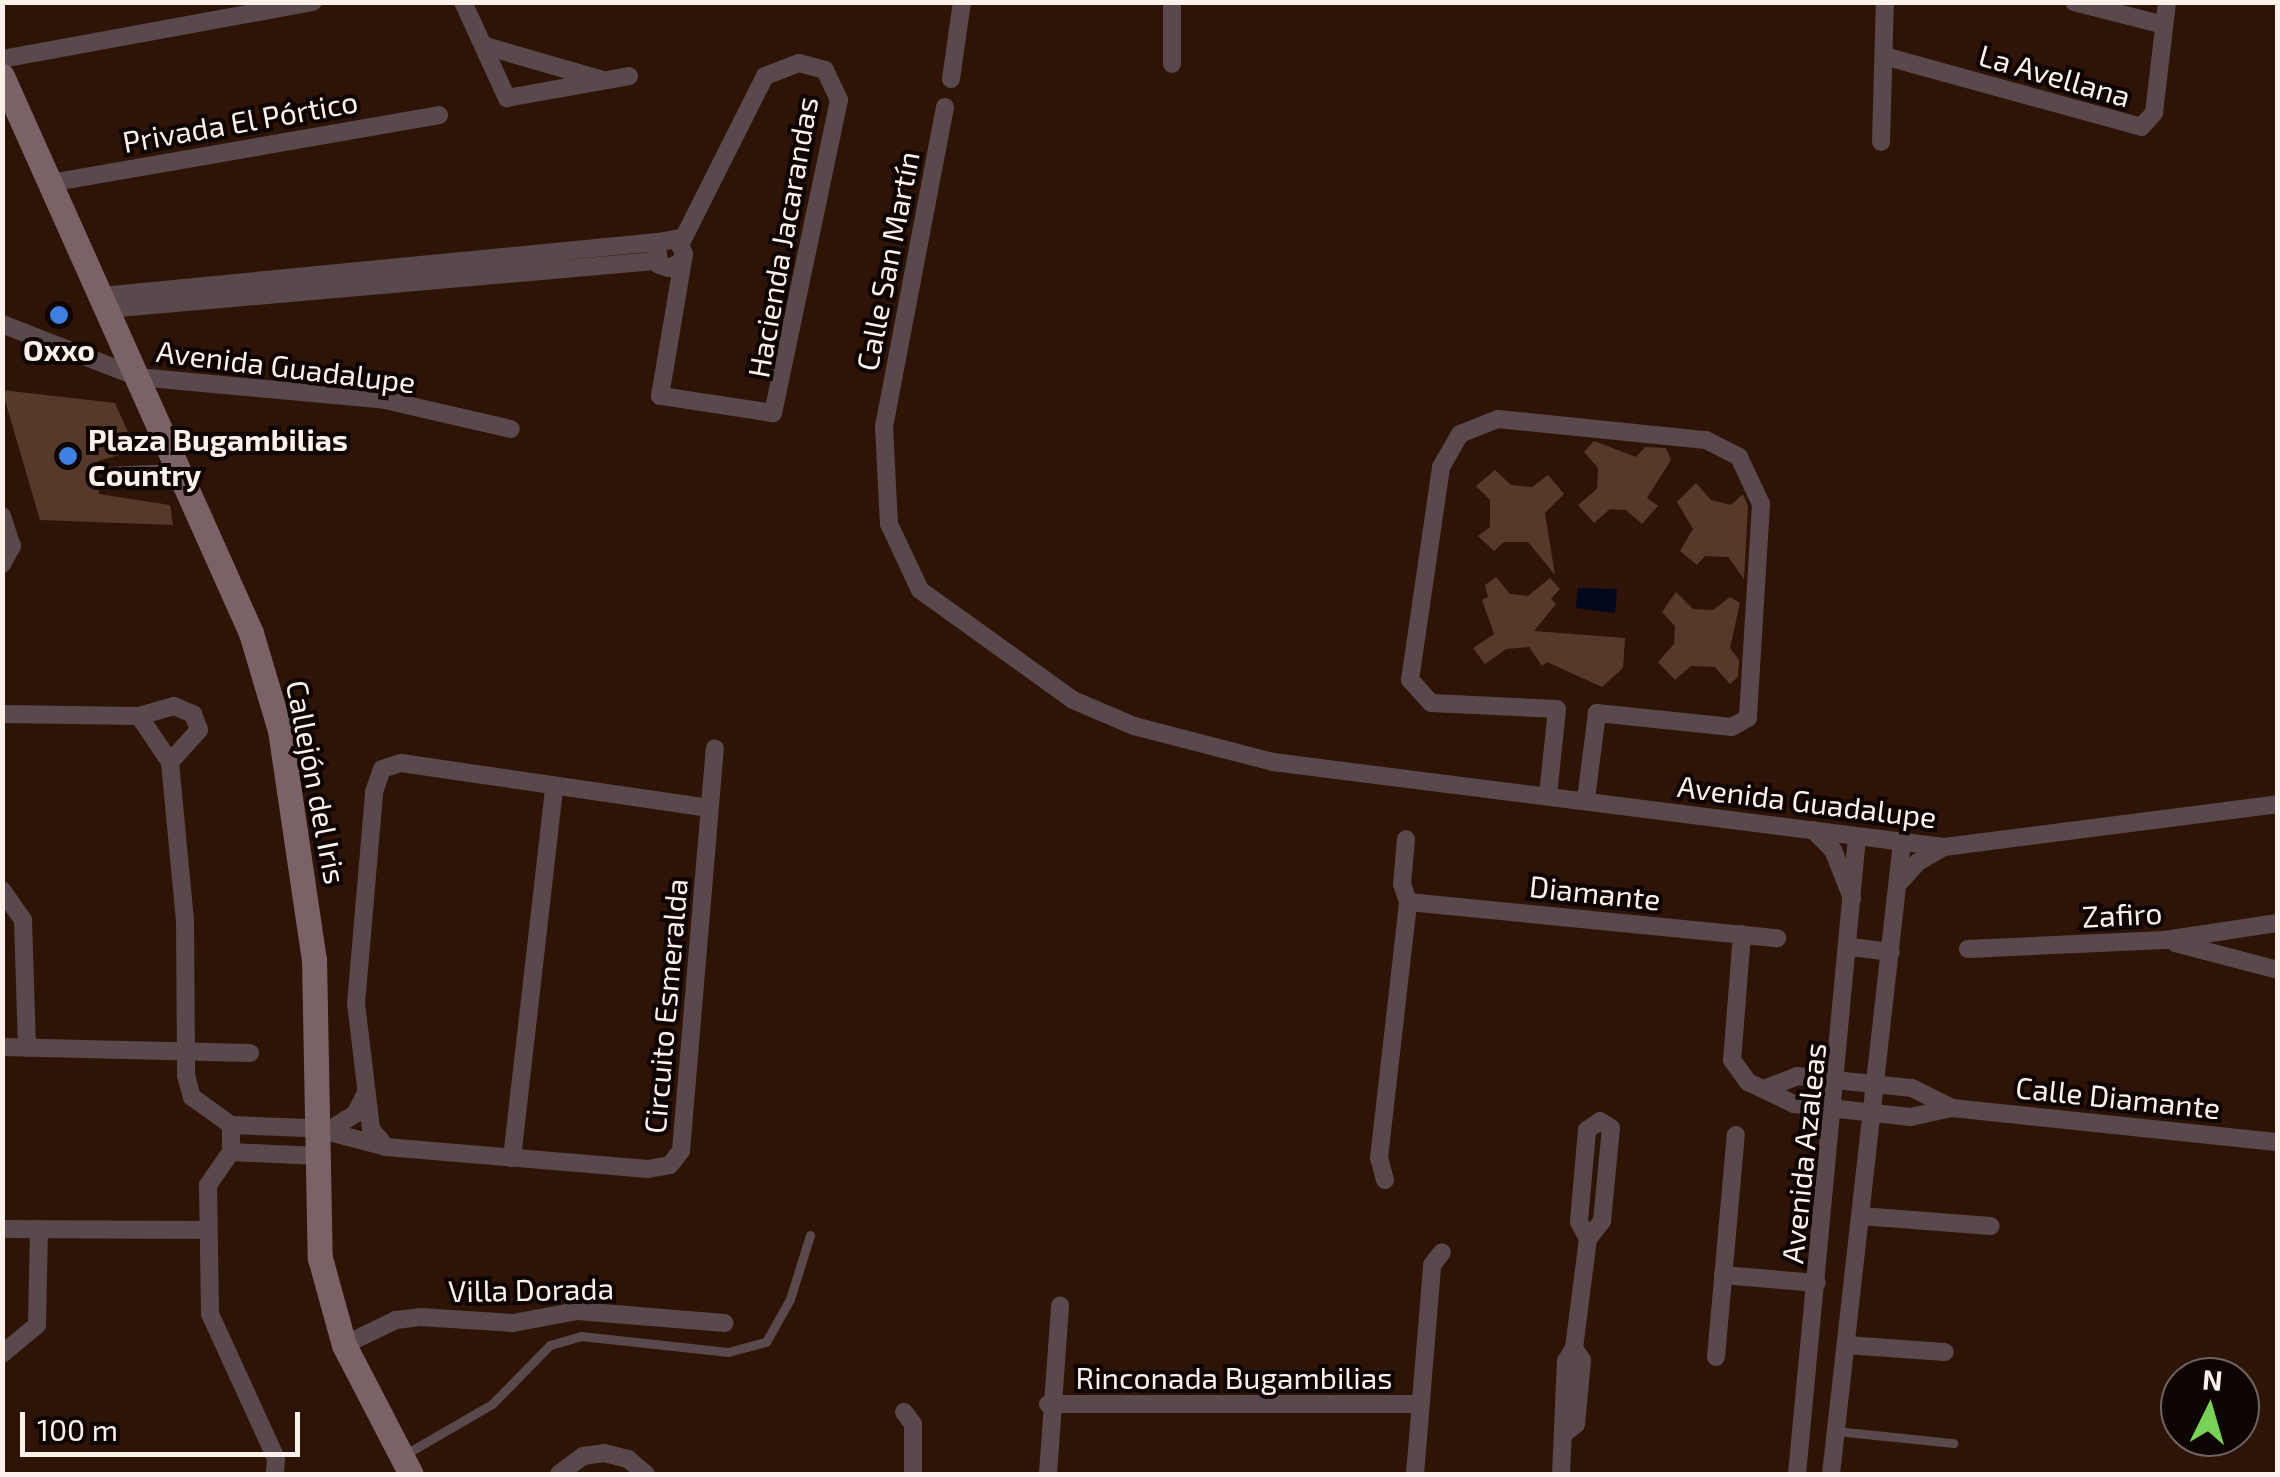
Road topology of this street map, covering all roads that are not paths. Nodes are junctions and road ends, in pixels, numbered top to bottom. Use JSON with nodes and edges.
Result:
{"nodes":[{"id":1,"x":313,"y":2,"type":"edge"},
{"id":2,"x":463,"y":2,"type":"edge"},
{"id":3,"x":962,"y":2,"type":"edge"},
{"id":4,"x":1172,"y":2,"type":"edge"},
{"id":5,"x":1885,"y":2,"type":"edge"},
{"id":6,"x":2074,"y":2,"type":"edge"},
{"id":7,"x":2168,"y":2,"type":"edge"},
{"id":8,"x":2164,"y":25,"type":"junction"},
{"id":9,"x":485,"y":46,"type":"junction"},
{"id":10,"x":1884,"y":56,"type":"junction"},
{"id":11,"x":2,"y":58,"type":"edge"},
{"id":12,"x":1172,"y":64,"type":"dead end"},
{"id":13,"x":2,"y":76,"type":"edge"},
{"id":14,"x":629,"y":76,"type":"dead end"},
{"id":15,"x":950,"y":79,"type":"dead end"},
{"id":16,"x":602,"y":80,"type":"junction"},
{"id":17,"x":945,"y":106,"type":"dead end"},
{"id":18,"x":438,"y":114,"type":"dead end"},
{"id":19,"x":1881,"y":142,"type":"dead end"},
{"id":20,"x":50,"y":182,"type":"junction"},
{"id":21,"x":656,"y":252,"type":"junction"},
{"id":22,"x":682,"y":252,"type":"junction"},
{"id":23,"x":104,"y":302,"type":"junction"},
{"id":24,"x":2,"y":324,"type":"edge"},
{"id":25,"x":138,"y":376,"type":"junction"},
{"id":26,"x":511,"y":430,"type":"dead end"},
{"id":27,"x":178,"y":468,"type":"junction"},
{"id":28,"x":106,"y":471,"type":"dead end"},
{"id":29,"x":2,"y":516,"type":"edge"},
{"id":30,"x":2,"y":564,"type":"edge"},
{"id":31,"x":2,"y":714,"type":"edge"},
{"id":32,"x":139,"y":716,"type":"junction"},
{"id":33,"x":715,"y":748,"type":"dead end"},
{"id":34,"x":170,"y":762,"type":"junction"},
{"id":35,"x":1390,"y":775,"type":"joint"},
{"id":36,"x":554,"y":788,"type":"junction"},
{"id":37,"x":1548,"y":795,"type":"junction"},
{"id":38,"x":1586,"y":799,"type":"junction"},
{"id":39,"x":2278,"y":804,"type":"edge"},
{"id":40,"x":708,"y":808,"type":"junction"},
{"id":41,"x":1813,"y":830,"type":"junction"},
{"id":42,"x":1857,"y":836,"type":"junction"},
{"id":43,"x":1406,"y":839,"type":"dead end"},
{"id":44,"x":1902,"y":842,"type":"junction"},
{"id":45,"x":1944,"y":847,"type":"junction"},
{"id":46,"x":1899,"y":884,"type":"junction"},
{"id":47,"x":2,"y":890,"type":"edge"},
{"id":48,"x":1408,"y":902,"type":"junction"},
{"id":49,"x":1854,"y":904,"type":"junction"},
{"id":50,"x":2278,"y":923,"type":"edge"},
{"id":51,"x":1742,"y":934,"type":"junction"},
{"id":52,"x":1777,"y":938,"type":"dead end"},
{"id":53,"x":2165,"y":940,"type":"junction"},
{"id":54,"x":1850,"y":947,"type":"junction"},
{"id":55,"x":1968,"y":949,"type":"dead end"},
{"id":56,"x":1891,"y":952,"type":"junction"},
{"id":57,"x":2278,"y":970,"type":"edge"},
{"id":58,"x":2,"y":1047,"type":"edge"},
{"id":59,"x":27,"y":1048,"type":"junction"},
{"id":60,"x":186,"y":1052,"type":"junction"},
{"id":61,"x":250,"y":1053,"type":"dead end"},
{"id":62,"x":1838,"y":1080,"type":"junction"},
{"id":63,"x":1876,"y":1084,"type":"junction"},
{"id":64,"x":1769,"y":1088,"type":"junction"},
{"id":65,"x":366,"y":1093,"type":"junction"},
{"id":66,"x":1836,"y":1108,"type":"junction"},
{"id":67,"x":1952,"y":1108,"type":"junction"},
{"id":68,"x":1873,"y":1113,"type":"junction"},
{"id":69,"x":231,"y":1125,"type":"junction"},
{"id":70,"x":318,"y":1129,"type":"junction"},
{"id":71,"x":1736,"y":1135,"type":"dead end"},
{"id":72,"x":2278,"y":1142,"type":"edge"},
{"id":73,"x":386,"y":1147,"type":"junction"},
{"id":74,"x":231,"y":1152,"type":"junction"},
{"id":75,"x":318,"y":1156,"type":"junction"},
{"id":76,"x":512,"y":1158,"type":"junction"},
{"id":77,"x":1384,"y":1180,"type":"dead end"},
{"id":78,"x":1860,"y":1226,"type":"junction"},
{"id":79,"x":1991,"y":1226,"type":"dead end"},
{"id":80,"x":2,"y":1228,"type":"edge"},
{"id":81,"x":39,"y":1229,"type":"junction"},
{"id":82,"x":206,"y":1230,"type":"junction"},
{"id":83,"x":1822,"y":1232,"type":"junction"},
{"id":84,"x":810,"y":1235,"type":"dead end"},
{"id":85,"x":1588,"y":1239,"type":"junction"},
{"id":86,"x":1442,"y":1252,"type":"dead end"},
{"id":87,"x":1723,"y":1276,"type":"junction"},
{"id":88,"x":1817,"y":1283,"type":"junction"},
{"id":89,"x":1060,"y":1305,"type":"dead end"},
{"id":90,"x":725,"y":1323,"type":"dead end"},
{"id":91,"x":344,"y":1345,"type":"junction"},
{"id":92,"x":1846,"y":1345,"type":"junction"},
{"id":93,"x":1945,"y":1352,"type":"dead end"},
{"id":94,"x":2,"y":1354,"type":"edge"},
{"id":95,"x":1716,"y":1357,"type":"dead end"},
{"id":96,"x":1048,"y":1404,"type":"junction"},
{"id":97,"x":1420,"y":1404,"type":"junction"},
{"id":98,"x":904,"y":1412,"type":"dead end"},
{"id":99,"x":1836,"y":1431,"type":"junction"},
{"id":100,"x":1953,"y":1442,"type":"dead end"},
{"id":101,"x":406,"y":1465,"type":"edge"},
{"id":102,"x":275,"y":1474,"type":"edge"},
{"id":103,"x":559,"y":1474,"type":"edge"},
{"id":104,"x":646,"y":1474,"type":"edge"},
{"id":105,"x":913,"y":1474,"type":"edge"},
{"id":106,"x":1048,"y":1474,"type":"edge"},
{"id":107,"x":1415,"y":1474,"type":"edge"},
{"id":108,"x":1560,"y":1474,"type":"edge"},
{"id":109,"x":1797,"y":1474,"type":"edge"},
{"id":110,"x":1831,"y":1474,"type":"edge"}],
"edges":[{"from":1,"to":11,"type":"street"},
{"from":2,"to":9,"type":"street"},
{"from":3,"to":15,"type":"street"},
{"from":4,"to":12,"type":"street"},
{"from":5,"to":10,"type":"street"},
{"from":6,"to":8,"type":"street"},
{"from":7,"to":8,"type":"street","name":"La Avellana"},
{"from":8,"to":10,"type":"street","name":"La Avellana"},
{"from":9,"to":16,"type":"street"},
{"from":9,"to":16,"type":"street"},
{"from":10,"to":19,"type":"street"},
{"from":13,"to":20,"type":"street","name":"Callejón del Iris"},
{"from":14,"to":16,"type":"street"},
{"from":17,"to":35,"type":"street","name":"Calle San Martín"},
{"from":18,"to":20,"type":"street","name":"Privada El Pórtico"},
{"from":20,"to":23,"type":"street","name":"Callejón del Iris"},
{"from":21,"to":22,"type":"street"},
{"from":21,"to":22,"type":"street"},
{"from":21,"to":23,"type":"street"},
{"from":22,"to":22,"type":"street","name":"Hacienda Jacarandas"},
{"from":23,"to":25,"type":"street","name":"Callejón del Iris"},
{"from":24,"to":25,"type":"street","name":"Avenida Guadalupe"},
{"from":25,"to":26,"type":"street","name":"Avenida Guadalupe"},
{"from":25,"to":27,"type":"street","name":"Callejón del Iris"},
{"from":27,"to":28,"type":"lane"},
{"from":27,"to":70,"type":"street","name":"Callejón del Iris"},
{"from":29,"to":30,"type":"street"},
{"from":31,"to":32,"type":"street"},
{"from":32,"to":34,"type":"street"},
{"from":32,"to":34,"type":"street"},
{"from":33,"to":40,"type":"street","name":"Circuito Esmeralda"},
{"from":34,"to":60,"type":"street"},
{"from":35,"to":37,"type":"street","name":"Avenida Guadalupe"},
{"from":36,"to":40,"type":"street"},
{"from":36,"to":65,"type":"street"},
{"from":36,"to":76,"type":"street"},
{"from":37,"to":38,"type":"street","name":"Avenida Guadalupe"},
{"from":37,"to":38,"type":"street"},
{"from":38,"to":41,"type":"street","name":"Avenida Guadalupe"},
{"from":39,"to":45,"type":"street","name":"Avenida Guadalupe"},
{"from":40,"to":76,"type":"street","name":"Circuito Esmeralda"},
{"from":41,"to":42,"type":"street","name":"Avenida Guadalupe"},
{"from":41,"to":49,"type":"street"},
{"from":42,"to":44,"type":"street","name":"Avenida Guadalupe"},
{"from":42,"to":49,"type":"street","name":"Avenida Azaleas"},
{"from":43,"to":48,"type":"street"},
{"from":44,"to":45,"type":"street","name":"Avenida Guadalupe"},
{"from":44,"to":46,"type":"street"},
{"from":45,"to":46,"type":"street"},
{"from":46,"to":56,"type":"street"},
{"from":47,"to":59,"type":"street"},
{"from":48,"to":51,"type":"street","name":"Diamante"},
{"from":48,"to":77,"type":"street"},
{"from":49,"to":54,"type":"street","name":"Avenida Azaleas"},
{"from":50,"to":53,"type":"street","name":"Zafiro"},
{"from":51,"to":52,"type":"street","name":"Diamante"},
{"from":51,"to":64,"type":"street","name":"Calle Diamante"},
{"from":53,"to":55,"type":"street","name":"Zafiro"},
{"from":53,"to":57,"type":"street"},
{"from":54,"to":56,"type":"street"},
{"from":54,"to":62,"type":"street","name":"Avenida Azaleas"},
{"from":56,"to":63,"type":"street"},
{"from":58,"to":59,"type":"street"},
{"from":59,"to":60,"type":"street"},
{"from":60,"to":61,"type":"street"},
{"from":60,"to":69,"type":"street"},
{"from":62,"to":63,"type":"street","name":"Calle Diamante"},
{"from":62,"to":64,"type":"street","name":"Calle Diamante"},
{"from":62,"to":66,"type":"street","name":"Avenida Azaleas"},
{"from":63,"to":67,"type":"street","name":"Calle Diamante"},
{"from":63,"to":68,"type":"street"},
{"from":64,"to":66,"type":"street","name":"Calle Diamante"},
{"from":65,"to":70,"type":"street"},
{"from":65,"to":73,"type":"street"},
{"from":66,"to":68,"type":"street","name":"Calle Diamante"},
{"from":66,"to":83,"type":"street","name":"Avenida Azaleas"},
{"from":67,"to":68,"type":"street","name":"Calle Diamante"},
{"from":67,"to":72,"type":"street","name":"Calle Diamante"},
{"from":68,"to":78,"type":"street"},
{"from":69,"to":70,"type":"street","name":"Circuito Esmeralda"},
{"from":69,"to":74,"type":"street"},
{"from":70,"to":73,"type":"street","name":"Circuito Esmeralda"},
{"from":70,"to":75,"type":"street","name":"Callejón del Iris"},
{"from":71,"to":87,"type":"street"},
{"from":73,"to":76,"type":"street","name":"Circuito Esmeralda"},
{"from":74,"to":75,"type":"street"},
{"from":74,"to":82,"type":"street"},
{"from":75,"to":91,"type":"street","name":"Callejón del Iris"},
{"from":78,"to":79,"type":"street"},
{"from":78,"to":83,"type":"street"},
{"from":78,"to":92,"type":"street"},
{"from":80,"to":81,"type":"street"},
{"from":81,"to":82,"type":"street"},
{"from":81,"to":94,"type":"street"},
{"from":82,"to":102,"type":"street"},
{"from":83,"to":88,"type":"street","name":"Avenida Azaleas"},
{"from":84,"to":101,"type":"lane"},
{"from":85,"to":85,"type":"street"},
{"from":85,"to":108,"type":"street"},
{"from":86,"to":97,"type":"street"},
{"from":87,"to":88,"type":"street"},
{"from":87,"to":95,"type":"street"},
{"from":88,"to":109,"type":"street","name":"Avenida Azaleas"},
{"from":89,"to":96,"type":"street"},
{"from":90,"to":91,"type":"street","name":"Villa Dorada"},
{"from":91,"to":101,"type":"street","name":"Callejón del Iris"},
{"from":92,"to":93,"type":"street"},
{"from":92,"to":99,"type":"street"},
{"from":96,"to":97,"type":"street","name":"Rinconada Bugambilias"},
{"from":96,"to":106,"type":"street"},
{"from":97,"to":107,"type":"street"},
{"from":98,"to":105,"type":"street"},
{"from":99,"to":100,"type":"lane"},
{"from":99,"to":110,"type":"street"},
{"from":103,"to":104,"type":"street"}]}
